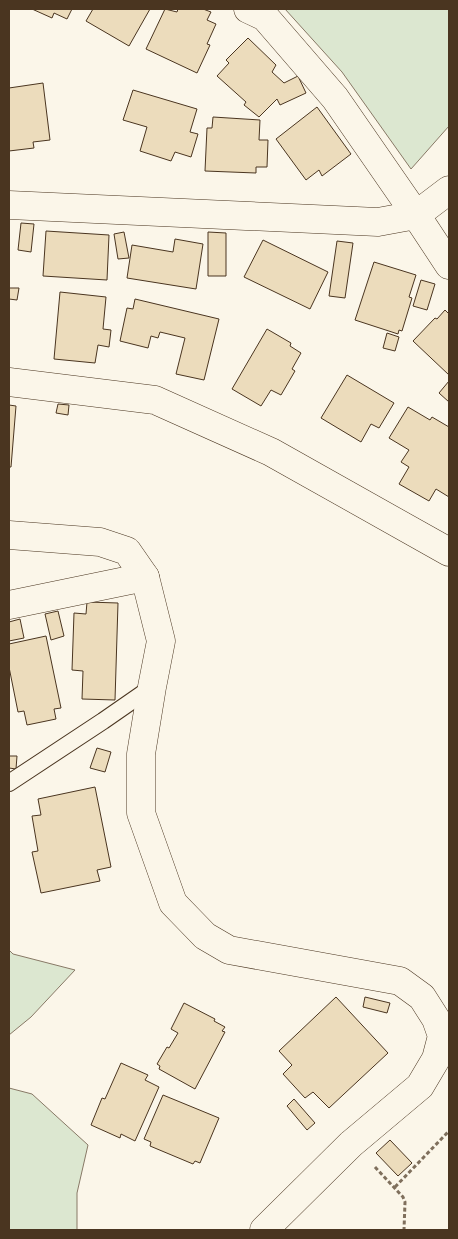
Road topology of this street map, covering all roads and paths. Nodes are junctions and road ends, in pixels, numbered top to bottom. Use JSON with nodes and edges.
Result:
{"nodes":[{"id":1,"x":248,"y":9,"type":"edge"},
{"id":2,"x":449,"y":190,"type":"edge"},
{"id":3,"x":9,"y":205,"type":"edge"},
{"id":4,"x":416,"y":215,"type":"junction"},
{"id":5,"x":449,"y":265,"type":"edge"},
{"id":6,"x":9,"y":382,"type":"edge"},
{"id":7,"x":9,"y":535,"type":"edge"},
{"id":8,"x":449,"y":552,"type":"edge"},
{"id":9,"x":145,"y":578,"type":"junction"},
{"id":10,"x":9,"y":605,"type":"edge"},
{"id":11,"x":152,"y":686,"type":"junction"},
{"id":12,"x":9,"y":782,"type":"edge"},
{"id":13,"x":449,"y":1131,"type":"edge"},
{"id":14,"x":351,"y":1144,"type":"junction"},
{"id":15,"x":395,"y":1187,"type":"junction"},
{"id":16,"x":264,"y":1230,"type":"edge"},
{"id":17,"x":404,"y":1230,"type":"edge"}],
"edges":[{"from":1,"to":4,"type":"street"},
{"from":2,"to":4,"type":"street"},
{"from":3,"to":4,"type":"street"},
{"from":4,"to":5,"type":"street"},
{"from":6,"to":8,"type":"street"},
{"from":7,"to":9,"type":"street"},
{"from":9,"to":10,"type":"street"},
{"from":9,"to":11,"type":"street"},
{"from":11,"to":12,"type":"lane"},
{"from":11,"to":14,"type":"street"},
{"from":13,"to":15,"type":"path"},
{"from":14,"to":15,"type":"path"},
{"from":14,"to":16,"type":"street"},
{"from":15,"to":17,"type":"path"}]}
